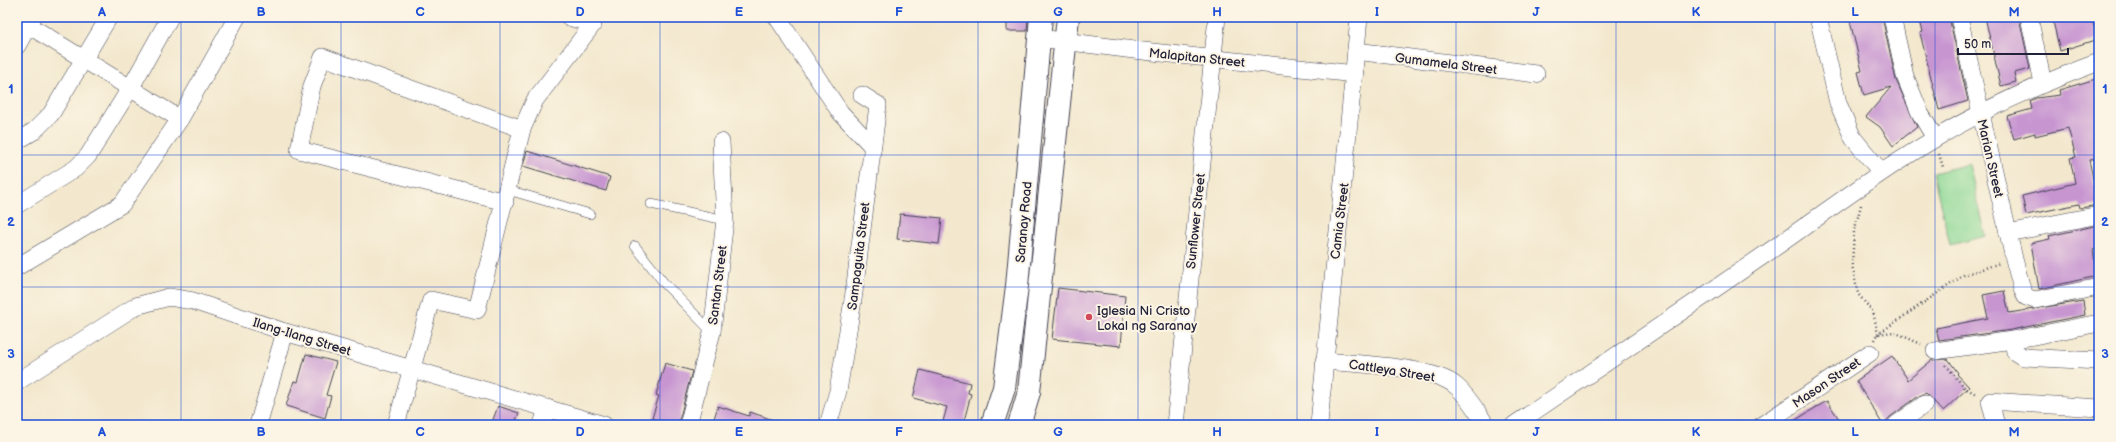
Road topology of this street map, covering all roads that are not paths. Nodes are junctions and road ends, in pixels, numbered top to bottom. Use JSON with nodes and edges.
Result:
{"nodes":[{"id":1,"x":109,"y":17,"type":"edge"},
{"id":2,"x":170,"y":17,"type":"edge"},
{"id":3,"x":237,"y":17,"type":"edge"},
{"id":4,"x":569,"y":17,"type":"edge"},
{"id":5,"x":777,"y":17,"type":"edge"},
{"id":6,"x":1068,"y":17,"type":"edge"},
{"id":7,"x":1217,"y":17,"type":"edge"},
{"id":8,"x":1360,"y":17,"type":"edge"},
{"id":9,"x":1818,"y":17,"type":"edge"},
{"id":10,"x":1892,"y":17,"type":"edge"},
{"id":11,"x":1959,"y":17,"type":"edge"},
{"id":12,"x":2029,"y":17,"type":"edge"},
{"id":13,"x":26,"y":20,"type":"edge"},
{"id":14,"x":1040,"y":27,"type":"edge"},
{"id":15,"x":1065,"y":42,"type":"junction"},
{"id":16,"x":17,"y":46,"type":"edge"},
{"id":17,"x":1356,"y":51,"type":"junction"},
{"id":18,"x":84,"y":58,"type":"junction"},
{"id":19,"x":1212,"y":59,"type":"junction"},
{"id":20,"x":2099,"y":62,"type":"edge"},
{"id":21,"x":1355,"y":74,"type":"junction"},
{"id":22,"x":1536,"y":74,"type":"dead end"},
{"id":23,"x":2043,"y":83,"type":"junction"},
{"id":24,"x":131,"y":87,"type":"junction"},
{"id":25,"x":862,"y":95,"type":"dead end"},
{"id":26,"x":1981,"y":112,"type":"junction"},
{"id":27,"x":180,"y":119,"type":"junction"},
{"id":28,"x":522,"y":129,"type":"junction"},
{"id":29,"x":1935,"y":138,"type":"junction"},
{"id":30,"x":17,"y":141,"type":"edge"},
{"id":31,"x":721,"y":142,"type":"dead end"},
{"id":32,"x":872,"y":146,"type":"junction"},
{"id":33,"x":1881,"y":172,"type":"junction"},
{"id":34,"x":506,"y":196,"type":"junction"},
{"id":35,"x":17,"y":204,"type":"edge"},
{"id":36,"x":651,"y":204,"type":"dead end"},
{"id":37,"x":590,"y":214,"type":"dead end"},
{"id":38,"x":2099,"y":216,"type":"edge"},
{"id":39,"x":725,"y":220,"type":"junction"},
{"id":40,"x":2008,"y":233,"type":"junction"},
{"id":41,"x":634,"y":246,"type":"dead end"},
{"id":42,"x":17,"y":267,"type":"edge"},
{"id":43,"x":2099,"y":287,"type":"edge"},
{"id":44,"x":2099,"y":323,"type":"edge"},
{"id":45,"x":285,"y":332,"type":"junction"},
{"id":46,"x":712,"y":332,"type":"junction"},
{"id":47,"x":2013,"y":340,"type":"junction"},
{"id":48,"x":1935,"y":351,"type":"road end"},
{"id":49,"x":1870,"y":353,"type":"road end"},
{"id":50,"x":1324,"y":360,"type":"junction"},
{"id":51,"x":2099,"y":361,"type":"edge"},
{"id":52,"x":411,"y":368,"type":"junction"},
{"id":53,"x":17,"y":382,"type":"edge"},
{"id":54,"x":1925,"y":404,"type":"dead end"},
{"id":55,"x":547,"y":408,"type":"junction"},
{"id":56,"x":2099,"y":408,"type":"edge"},
{"id":57,"x":1900,"y":424,"type":"edge"},
{"id":58,"x":258,"y":425,"type":"edge"},
{"id":59,"x":396,"y":425,"type":"edge"},
{"id":60,"x":542,"y":425,"type":"edge"},
{"id":61,"x":604,"y":425,"type":"edge"},
{"id":62,"x":688,"y":425,"type":"edge"},
{"id":63,"x":828,"y":425,"type":"edge"},
{"id":64,"x":992,"y":425,"type":"edge"},
{"id":65,"x":1019,"y":425,"type":"edge"},
{"id":66,"x":1176,"y":425,"type":"edge"},
{"id":67,"x":1319,"y":425,"type":"edge"},
{"id":68,"x":1486,"y":425,"type":"edge"},
{"id":69,"x":1514,"y":425,"type":"edge"},
{"id":70,"x":1762,"y":425,"type":"edge"},
{"id":71,"x":1996,"y":425,"type":"edge"}],
"edges":[{"from":1,"to":18,"type":"street"},
{"from":2,"to":24,"type":"street"},
{"from":3,"to":27,"type":"street"},
{"from":4,"to":28,"type":"street"},
{"from":5,"to":32,"type":"street"},
{"from":6,"to":15,"type":"street","name":"Saranay Road"},
{"from":7,"to":19,"type":"street","name":"Sunflower Street"},
{"from":8,"to":17,"type":"street","name":"Camia Street"},
{"from":9,"to":33,"type":"street"},
{"from":10,"to":29,"type":"street"},
{"from":11,"to":26,"type":"street","name":"Marian Street"},
{"from":12,"to":23,"type":"street"},
{"from":13,"to":16,"type":"street"},
{"from":13,"to":18,"type":"street"},
{"from":14,"to":15,"type":"street","name":"Malapitan Street"},
{"from":14,"to":64,"type":"street","name":"Saranay Road"},
{"from":15,"to":19,"type":"street","name":"Malapitan Street"},
{"from":15,"to":65,"type":"street","name":"Saranay Road"},
{"from":17,"to":21,"type":"street","name":"Camia Street"},
{"from":17,"to":22,"type":"street","name":"Gumamela Street"},
{"from":18,"to":24,"type":"street"},
{"from":18,"to":30,"type":"street"},
{"from":19,"to":21,"type":"street","name":"Malapitan Street"},
{"from":19,"to":66,"type":"street","name":"Sunflower Street"},
{"from":20,"to":23,"type":"street"},
{"from":21,"to":50,"type":"street","name":"Camia Street"},
{"from":23,"to":26,"type":"street"},
{"from":24,"to":27,"type":"street"},
{"from":24,"to":35,"type":"street"},
{"from":25,"to":32,"type":"street","name":"Sampaguita Street"},
{"from":26,"to":29,"type":"street"},
{"from":26,"to":40,"type":"street","name":"Marian Street"},
{"from":27,"to":42,"type":"street"},
{"from":28,"to":34,"type":"street"},
{"from":28,"to":34,"type":"street"},
{"from":29,"to":33,"type":"street"},
{"from":31,"to":39,"type":"street","name":"Santan Street"},
{"from":32,"to":63,"type":"street","name":"Sampaguita Street"},
{"from":33,"to":69,"type":"street"},
{"from":34,"to":37,"type":"lane"},
{"from":34,"to":52,"type":"street"},
{"from":36,"to":39,"type":"lane"},
{"from":38,"to":40,"type":"street"},
{"from":39,"to":46,"type":"street","name":"Santan Street"},
{"from":40,"to":43,"type":"street","name":"Marian Street"},
{"from":41,"to":46,"type":"lane"},
{"from":44,"to":47,"type":"street"},
{"from":45,"to":52,"type":"street","name":"Ilang-Ilang Street"},
{"from":45,"to":53,"type":"street","name":"Ilang-Ilang Street"},
{"from":45,"to":58,"type":"street"},
{"from":46,"to":62,"type":"street","name":"Santan Street"},
{"from":47,"to":48,"type":"street"},
{"from":47,"to":51,"type":"street"},
{"from":49,"to":70,"type":"street","name":"Mason Street"},
{"from":50,"to":67,"type":"street","name":"Camia Street"},
{"from":50,"to":68,"type":"street","name":"Cattleya Street"},
{"from":52,"to":55,"type":"street","name":"Ilang-Ilang Street"},
{"from":52,"to":59,"type":"street"},
{"from":54,"to":57,"type":"street"},
{"from":55,"to":60,"type":"street"},
{"from":55,"to":61,"type":"street","name":"Ilang-Ilang Street"},
{"from":56,"to":71,"type":"street"}]}
